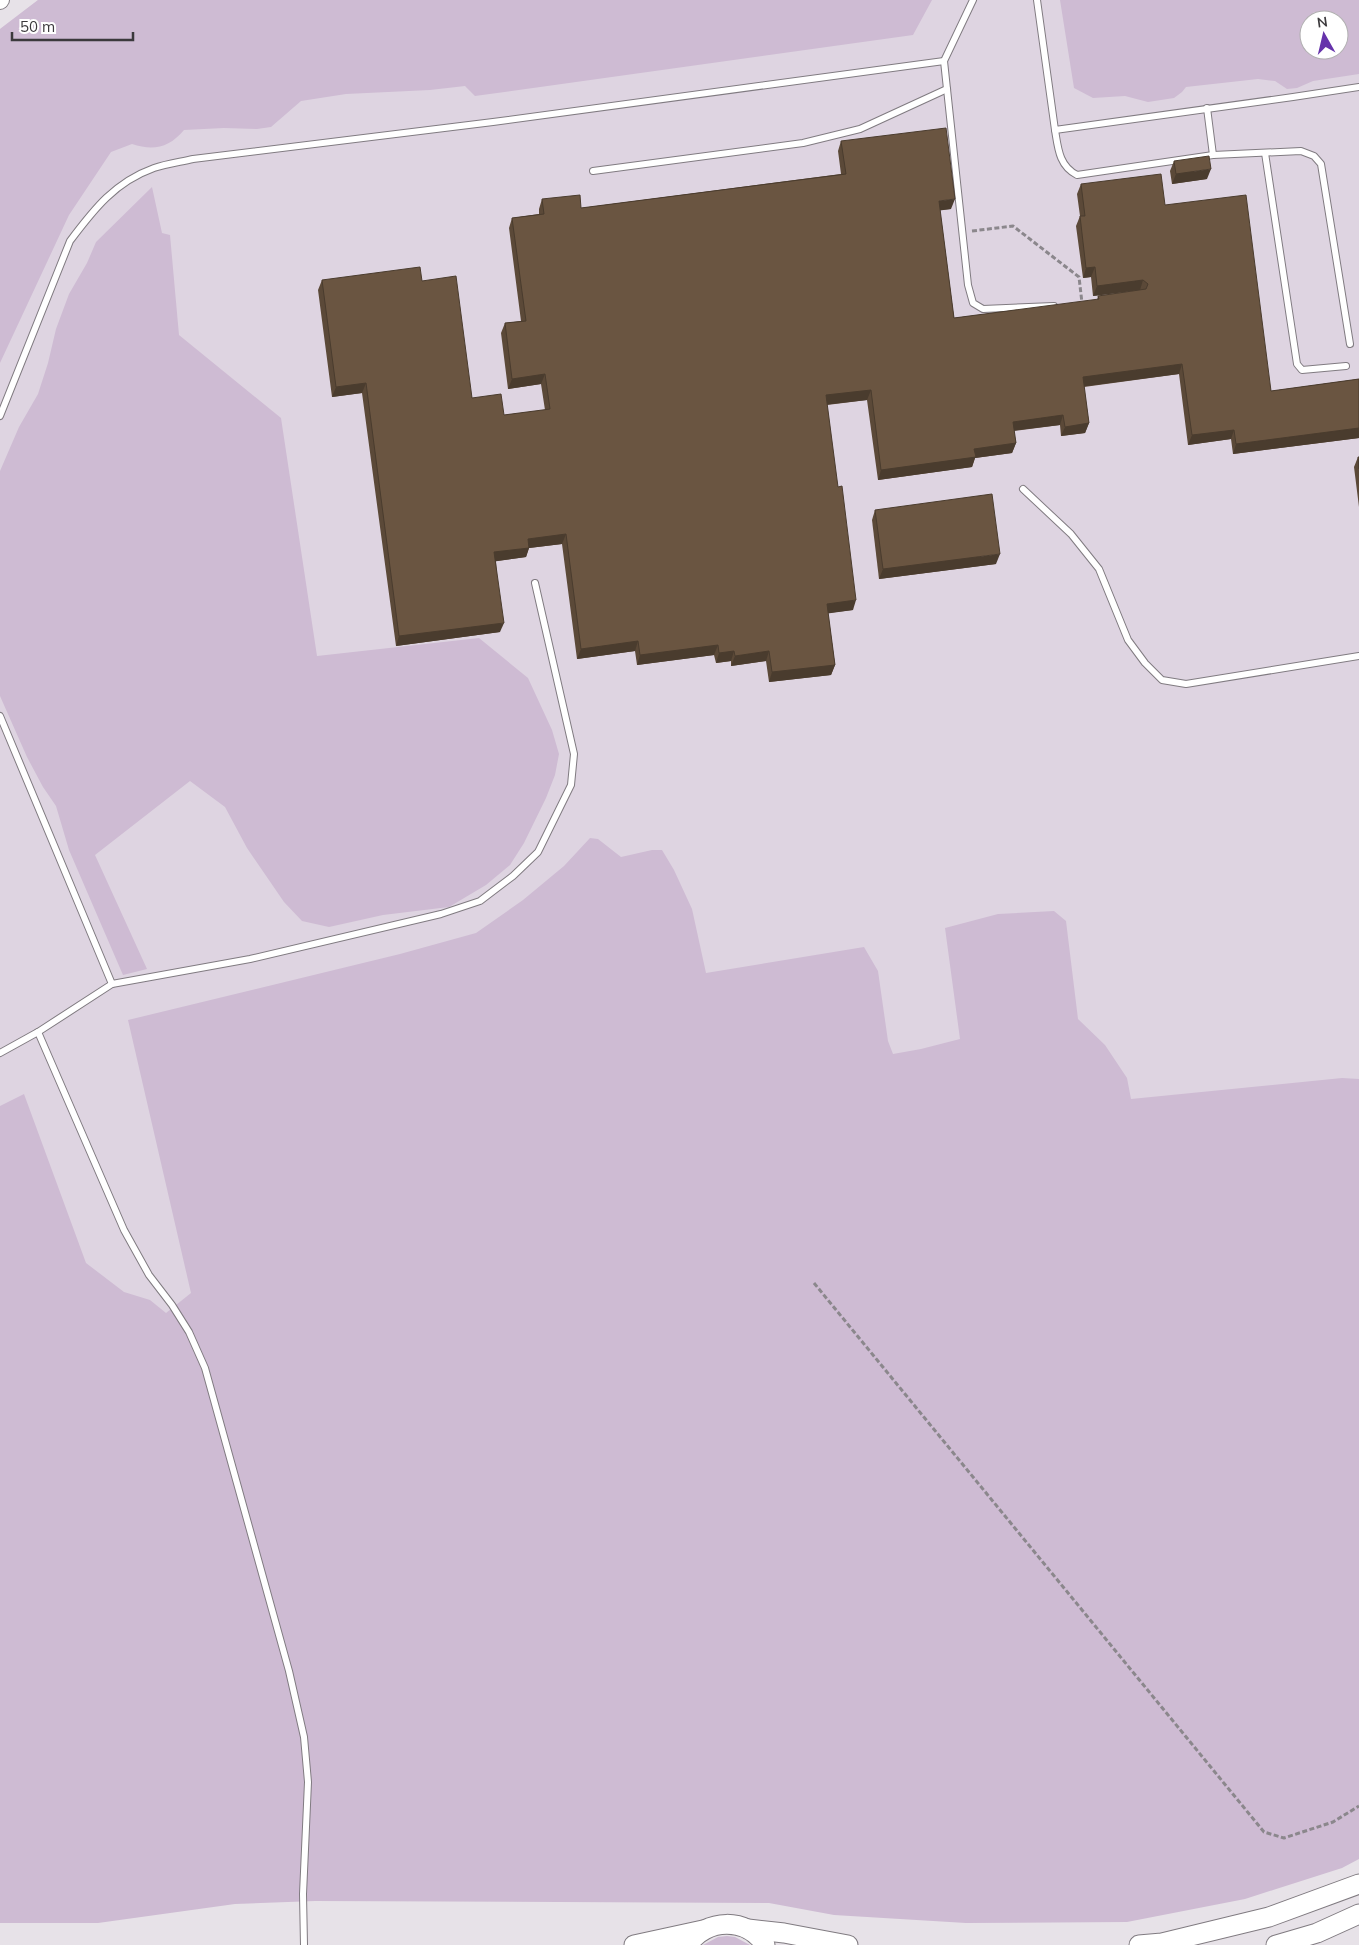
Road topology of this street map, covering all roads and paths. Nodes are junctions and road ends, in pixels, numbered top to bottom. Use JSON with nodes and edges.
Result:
{"nodes":[{"id":1,"x":973,"y":0,"type":"edge"},
{"id":2,"x":1037,"y":0,"type":"edge"},
{"id":3,"x":944,"y":61,"type":"junction"},
{"id":4,"x":1359,"y":87,"type":"edge"},
{"id":5,"x":947,"y":89,"type":"junction"},
{"id":6,"x":1207,"y":108,"type":"junction"},
{"id":7,"x":1055,"y":130,"type":"junction"},
{"id":8,"x":1265,"y":153,"type":"junction"},
{"id":9,"x":1213,"y":155,"type":"junction"},
{"id":10,"x":594,"y":171,"type":"dead end"},
{"id":11,"x":962,"y":233,"type":"junction"},
{"id":12,"x":1082,"y":303,"type":"joint"},
{"id":13,"x":1350,"y":344,"type":"dead end"},
{"id":14,"x":1346,"y":366,"type":"dead end"},
{"id":15,"x":0,"y":416,"type":"edge"},
{"id":16,"x":1023,"y":489,"type":"dead end"},
{"id":17,"x":535,"y":583,"type":"dead end"},
{"id":18,"x":1359,"y":656,"type":"edge"},
{"id":19,"x":0,"y":716,"type":"edge"},
{"id":20,"x":112,"y":984,"type":"junction"},
{"id":21,"x":38,"y":1032,"type":"junction"},
{"id":22,"x":0,"y":1052,"type":"edge"},
{"id":23,"x":814,"y":1283,"type":"dead end"},
{"id":24,"x":1359,"y":1806,"type":"edge"},
{"id":25,"x":1359,"y":1884,"type":"edge"},
{"id":26,"x":1359,"y":1914,"type":"edge"},
{"id":27,"x":748,"y":1929,"type":"junction"},
{"id":28,"x":704,"y":1930,"type":"junction"},
{"id":29,"x":304,"y":1945,"type":"edge"},
{"id":30,"x":634,"y":1945,"type":"edge"},
{"id":31,"x":688,"y":1945,"type":"edge"},
{"id":32,"x":765,"y":1945,"type":"edge"},
{"id":33,"x":848,"y":1945,"type":"edge"},
{"id":34,"x":1140,"y":1945,"type":"edge"},
{"id":35,"x":1276,"y":1945,"type":"edge"}],
"edges":[{"from":1,"to":3,"type":"lane"},
{"from":2,"to":7,"type":"lane"},
{"from":3,"to":5,"type":"lane"},
{"from":3,"to":15,"type":"lane"},
{"from":4,"to":6,"type":"lane"},
{"from":5,"to":10,"type":"lane"},
{"from":5,"to":11,"type":"lane"},
{"from":6,"to":7,"type":"lane"},
{"from":6,"to":9,"type":"lane"},
{"from":7,"to":9,"type":"lane"},
{"from":8,"to":9,"type":"lane"},
{"from":8,"to":13,"type":"lane"},
{"from":8,"to":14,"type":"lane"},
{"from":11,"to":12,"type":"path"},
{"from":11,"to":12,"type":"lane"},
{"from":16,"to":18,"type":"lane"},
{"from":17,"to":20,"type":"lane"},
{"from":19,"to":20,"type":"lane"},
{"from":20,"to":21,"type":"lane"},
{"from":21,"to":22,"type":"lane"},
{"from":21,"to":29,"type":"lane"},
{"from":23,"to":24,"type":"path"},
{"from":25,"to":34,"type":"main road"},
{"from":26,"to":35,"type":"main road"},
{"from":27,"to":28,"type":"main road"},
{"from":27,"to":32,"type":"main road"},
{"from":27,"to":33,"type":"main road"},
{"from":28,"to":30,"type":"main road"},
{"from":28,"to":31,"type":"main road"}]}
